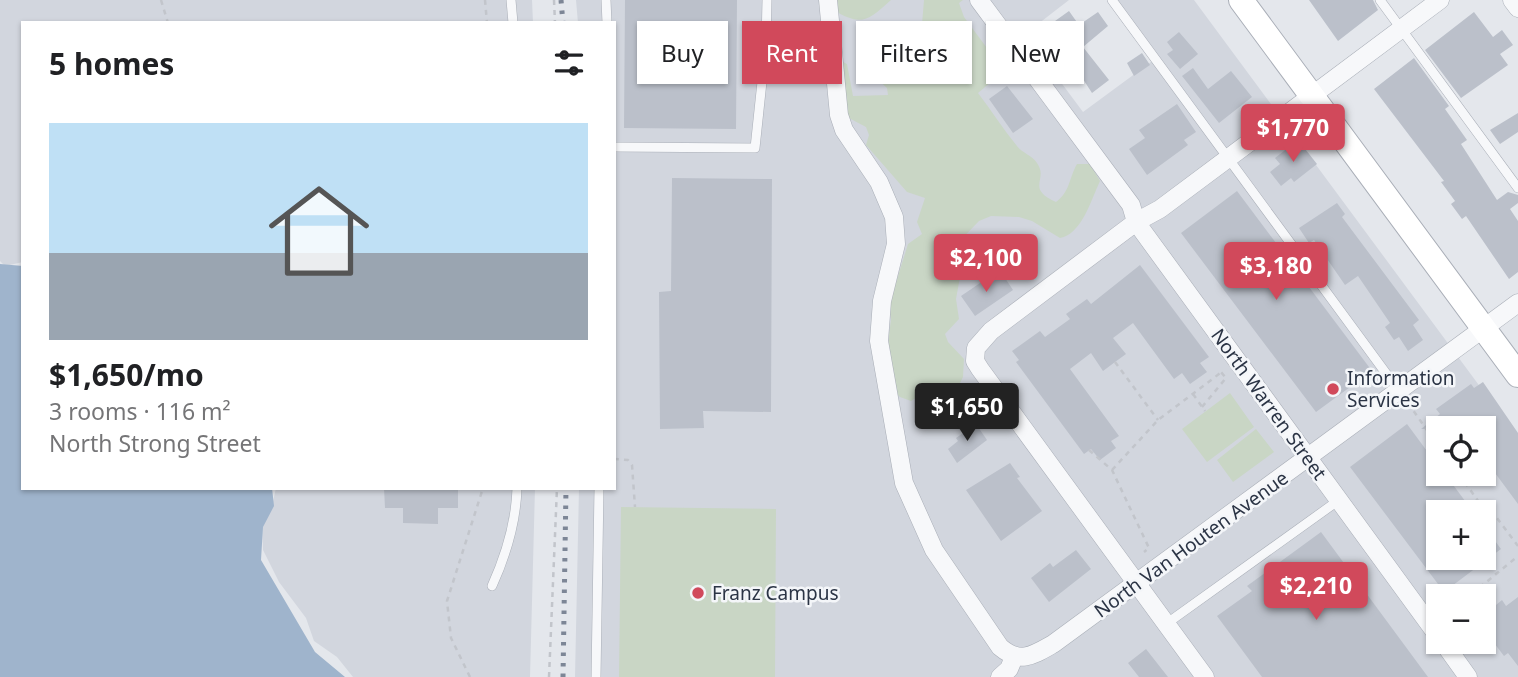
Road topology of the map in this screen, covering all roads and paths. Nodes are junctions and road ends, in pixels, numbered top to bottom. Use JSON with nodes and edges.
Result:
{"nodes":[{"id":1,"x":161,"y":0,"type":"edge"},
{"id":2,"x":485,"y":0,"type":"edge"},
{"id":3,"x":511,"y":0,"type":"edge"},
{"id":4,"x":554,"y":0,"type":"edge"},
{"id":5,"x":606,"y":0,"type":"edge"},
{"id":6,"x":767,"y":0,"type":"edge"},
{"id":7,"x":828,"y":0,"type":"edge"},
{"id":8,"x":1112,"y":0,"type":"edge"},
{"id":9,"x":1241,"y":0,"type":"edge"},
{"id":10,"x":1380,"y":0,"type":"edge"},
{"id":11,"x":1440,"y":0,"type":"edge"},
{"id":12,"x":1513,"y":0,"type":"edge"},
{"id":13,"x":978,"y":1,"type":"edge"},
{"id":14,"x":1518,"y":8,"type":"edge"},
{"id":15,"x":167,"y":21,"type":"edge"},
{"id":16,"x":487,"y":21,"type":"edge"},
{"id":17,"x":513,"y":21,"type":"edge"},
{"id":18,"x":555,"y":21,"type":"edge"},
{"id":19,"x":607,"y":21,"type":"edge"},
{"id":20,"x":1401,"y":29,"type":"junction"},
{"id":21,"x":1312,"y":96,"type":"junction"},
{"id":22,"x":616,"y":148,"type":"edge"},
{"id":23,"x":1228,"y":158,"type":"junction"},
{"id":24,"x":1518,"y":188,"type":"edge"},
{"id":25,"x":1136,"y":222,"type":"junction"},
{"id":26,"x":1518,"y":303,"type":"edge"},
{"id":27,"x":1484,"y":328,"type":"junction"},
{"id":28,"x":1115,"y":362,"type":"dead end"},
{"id":29,"x":1518,"y":375,"type":"edge"},
{"id":30,"x":1399,"y":391,"type":"junction"},
{"id":31,"x":1193,"y":394,"type":"junction"},
{"id":32,"x":1202,"y":407,"type":"junction"},
{"id":33,"x":1205,"y":411,"type":"dead end"},
{"id":34,"x":1158,"y":420,"type":"junction"},
{"id":35,"x":1426,"y":429,"type":"edge"},
{"id":36,"x":1089,"y":450,"type":"dead end"},
{"id":37,"x":1308,"y":457,"type":"junction"},
{"id":38,"x":616,"y":459,"type":"edge"},
{"id":39,"x":1112,"y":470,"type":"junction"},
{"id":40,"x":1467,"y":486,"type":"edge"},
{"id":41,"x":482,"y":490,"type":"edge"},
{"id":42,"x":517,"y":490,"type":"edge"},
{"id":43,"x":557,"y":490,"type":"edge"},
{"id":44,"x":599,"y":490,"type":"edge"},
{"id":45,"x":1339,"y":499,"type":"junction"},
{"id":46,"x":635,"y":507,"type":"dead end"},
{"id":47,"x":1518,"y":546,"type":"edge"},
{"id":48,"x":1144,"y":552,"type":"dead end"},
{"id":49,"x":1518,"y":556,"type":"edge"},
{"id":50,"x":1137,"y":584,"type":"junction"},
{"id":51,"x":1485,"y":584,"type":"edge"},
{"id":52,"x":492,"y":586,"type":"dead end"},
{"id":53,"x":1426,"y":619,"type":"edge"},
{"id":54,"x":1166,"y":624,"type":"junction"},
{"id":55,"x":1452,"y":654,"type":"edge"},
{"id":56,"x":1014,"y":657,"type":"junction"},
{"id":57,"x":470,"y":677,"type":"edge"},
{"id":58,"x":549,"y":677,"type":"edge"},
{"id":59,"x":596,"y":677,"type":"edge"},
{"id":60,"x":1000,"y":677,"type":"edge"},
{"id":61,"x":1205,"y":677,"type":"edge"},
{"id":62,"x":1468,"y":677,"type":"edge"}],
"edges":[{"from":1,"to":15,"type":"path"},
{"from":2,"to":16,"type":"path"},
{"from":3,"to":17,"type":"lane"},
{"from":4,"to":18,"type":"path"},
{"from":5,"to":19,"type":"lane"},
{"from":6,"to":22,"type":"lane"},
{"from":7,"to":56,"type":"street"},
{"from":8,"to":23,"type":"lane"},
{"from":9,"to":21,"type":"main road"},
{"from":10,"to":20,"type":"lane"},
{"from":11,"to":20,"type":"street"},
{"from":12,"to":14,"type":"street"},
{"from":13,"to":25,"type":"street","name":"North Warren Street"},
{"from":20,"to":21,"type":"street"},
{"from":20,"to":24,"type":"lane"},
{"from":21,"to":23,"type":"street"},
{"from":21,"to":27,"type":"main road"},
{"from":23,"to":25,"type":"street"},
{"from":23,"to":30,"type":"lane"},
{"from":25,"to":37,"type":"street","name":"North Warren Street"},
{"from":25,"to":50,"type":"street"},
{"from":26,"to":27,"type":"street","name":"North Van Houten Avenue"},
{"from":27,"to":29,"type":"main road"},
{"from":27,"to":30,"type":"street","name":"North Van Houten Avenue"},
{"from":28,"to":34,"type":"path"},
{"from":30,"to":35,"type":"path"},
{"from":30,"to":37,"type":"street","name":"North Van Houten Avenue"},
{"from":31,"to":32,"type":"path"},
{"from":31,"to":32,"type":"path"},
{"from":31,"to":34,"type":"path"},
{"from":32,"to":33,"type":"path"},
{"from":34,"to":39,"type":"path"},
{"from":36,"to":39,"type":"path"},
{"from":37,"to":45,"type":"street","name":"North Warren Street"},
{"from":37,"to":50,"type":"street","name":"North Van Houten Avenue"},
{"from":38,"to":46,"type":"path"},
{"from":39,"to":48,"type":"path"},
{"from":40,"to":47,"type":"path"},
{"from":41,"to":57,"type":"path"},
{"from":42,"to":52,"type":"lane"},
{"from":43,"to":58,"type":"path"},
{"from":44,"to":59,"type":"lane"},
{"from":45,"to":53,"type":"street","name":"North Warren Street"},
{"from":45,"to":54,"type":"lane"},
{"from":49,"to":51,"type":"path"},
{"from":50,"to":54,"type":"street"},
{"from":50,"to":56,"type":"street","name":"North Van Houten Avenue"},
{"from":54,"to":61,"type":"street"},
{"from":55,"to":62,"type":"street"},
{"from":56,"to":60,"type":"street"}]}
